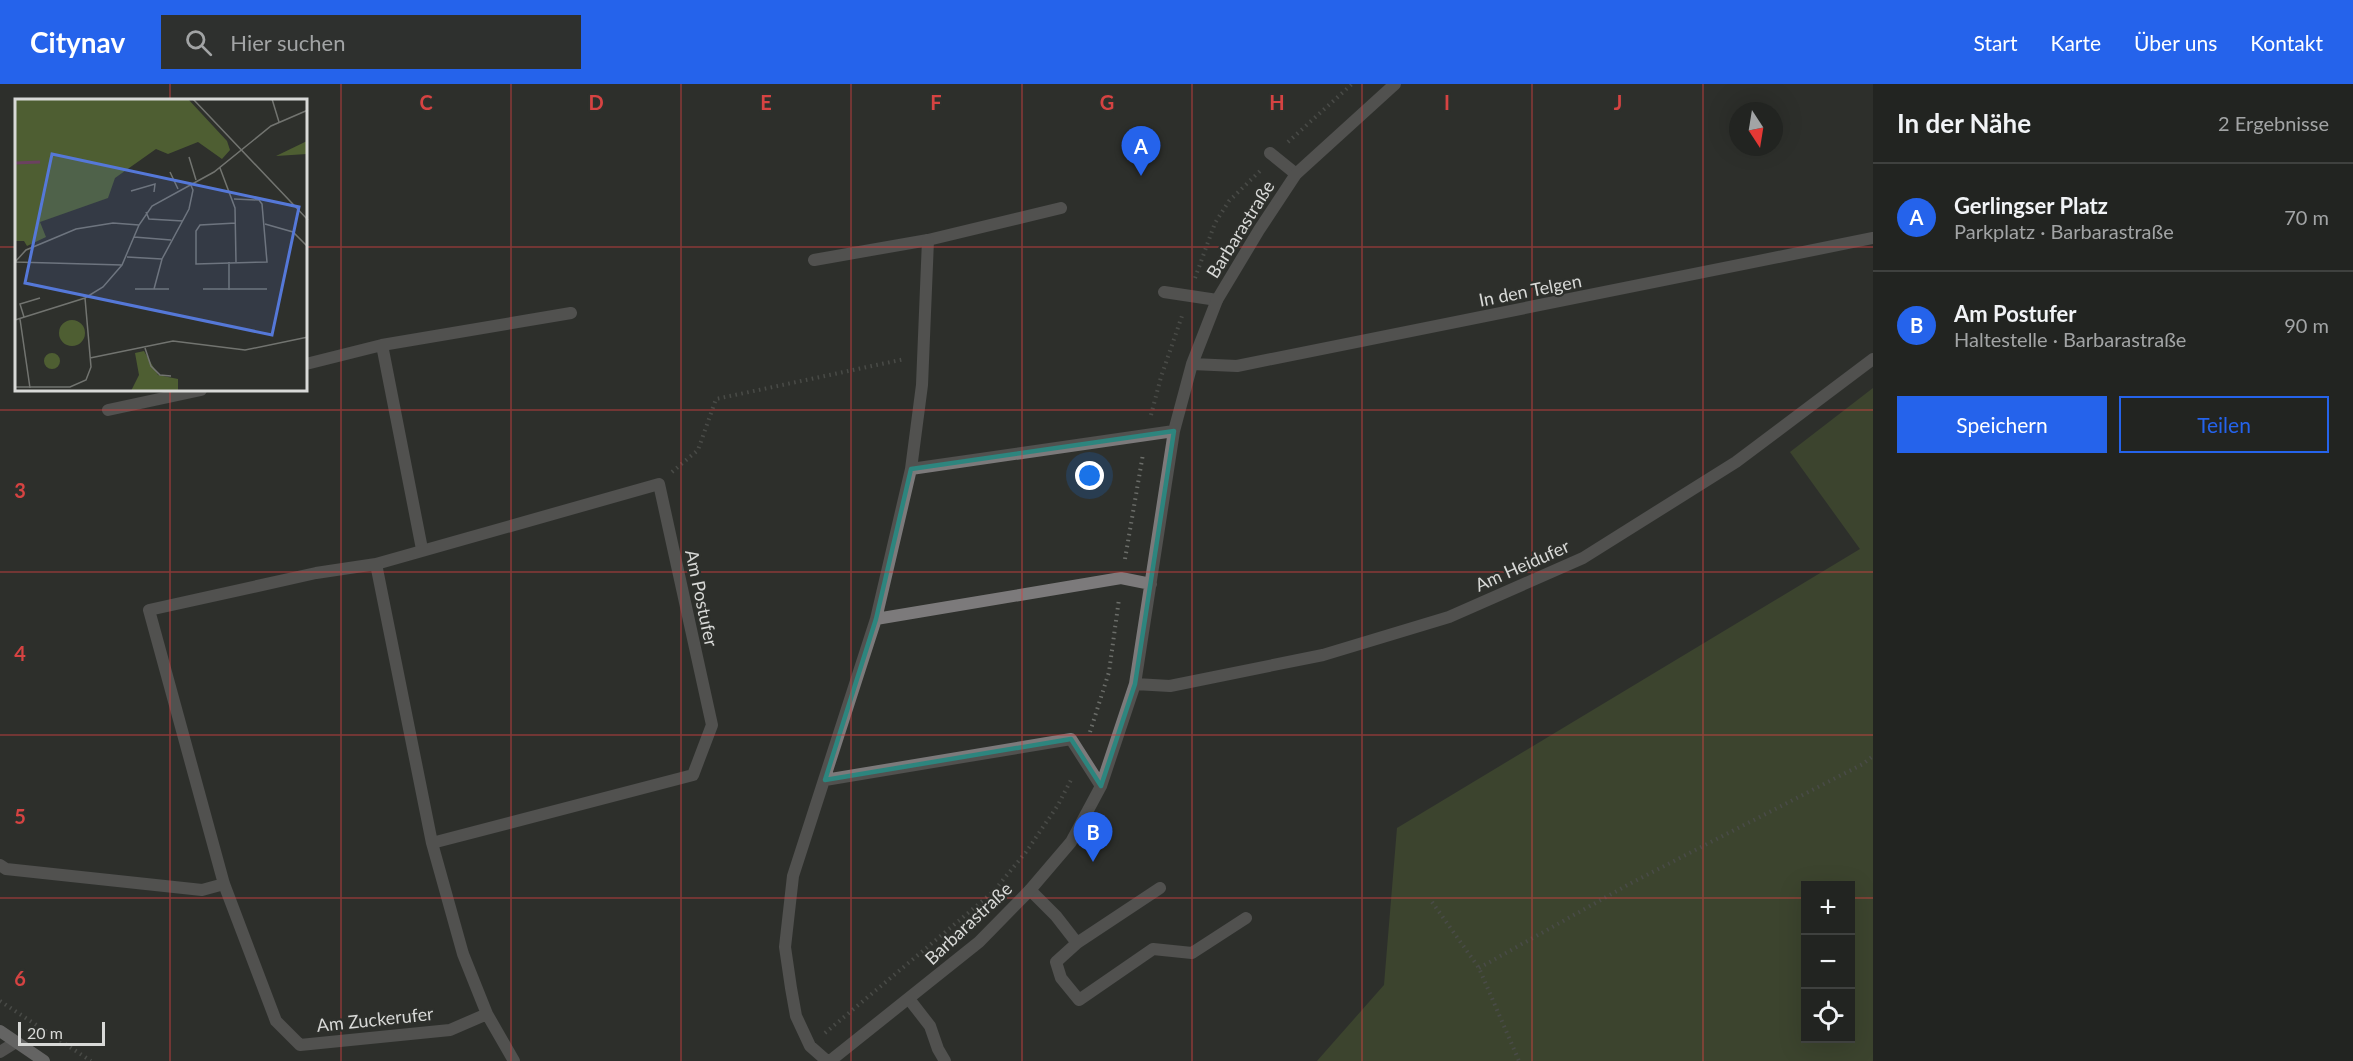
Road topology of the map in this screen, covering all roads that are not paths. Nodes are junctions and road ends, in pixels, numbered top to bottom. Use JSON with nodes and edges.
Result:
{"nodes":[{"id":1,"x":1395,"y":84,"type":"edge"},
{"id":2,"x":1270,"y":153,"type":"dead end"},
{"id":3,"x":1296,"y":174,"type":"junction"},
{"id":4,"x":1061,"y":208,"type":"dead end"},
{"id":5,"x":1873,"y":238,"type":"edge"},
{"id":6,"x":927,"y":240,"type":"junction"},
{"id":7,"x":813,"y":260,"type":"dead end"},
{"id":8,"x":1164,"y":292,"type":"dead end"},
{"id":9,"x":1217,"y":300,"type":"junction"},
{"id":10,"x":571,"y":313,"type":"dead end"},
{"id":11,"x":381,"y":345,"type":"junction"},
{"id":12,"x":1873,"y":359,"type":"edge"},
{"id":13,"x":308,"y":363,"type":"edge"},
{"id":14,"x":1192,"y":364,"type":"junction"},
{"id":15,"x":192,"y":392,"type":"edge"},
{"id":16,"x":108,"y":410,"type":"dead end"},
{"id":17,"x":1174,"y":431,"type":"junction"},
{"id":18,"x":911,"y":469,"type":"junction"},
{"id":19,"x":422,"y":549,"type":"junction"},
{"id":20,"x":376,"y":564,"type":"junction"},
{"id":21,"x":1151,"y":584,"type":"junction"},
{"id":22,"x":876,"y":619,"type":"junction"},
{"id":23,"x":1136,"y":684,"type":"junction"},
{"id":24,"x":825,"y":780,"type":"junction"},
{"id":25,"x":1101,"y":786,"type":"junction"},
{"id":26,"x":432,"y":843,"type":"junction"},
{"id":27,"x":0,"y":866,"type":"edge"},
{"id":28,"x":224,"y":884,"type":"junction"},
{"id":29,"x":1160,"y":888,"type":"dead end"},
{"id":30,"x":1030,"y":890,"type":"junction"},
{"id":31,"x":1245,"y":918,"type":"dead end"},
{"id":32,"x":1077,"y":943,"type":"junction"},
{"id":33,"x":909,"y":999,"type":"junction"},
{"id":34,"x":487,"y":1014,"type":"junction"},
{"id":35,"x":0,"y":1031,"type":"edge"},
{"id":36,"x":16,"y":1042,"type":"junction"},
{"id":37,"x":0,"y":1052,"type":"edge"},
{"id":38,"x":44,"y":1061,"type":"edge"},
{"id":39,"x":514,"y":1061,"type":"edge"},
{"id":40,"x":829,"y":1061,"type":"edge"},
{"id":41,"x":945,"y":1061,"type":"edge"}],
"edges":[{"from":1,"to":3,"type":"street","name":"Barbarastraße"},
{"from":2,"to":3,"type":"street"},
{"from":3,"to":9,"type":"street","name":"Barbarastraße"},
{"from":4,"to":6,"type":"street"},
{"from":5,"to":14,"type":"street","name":"In den Telgen"},
{"from":6,"to":7,"type":"street"},
{"from":6,"to":18,"type":"street"},
{"from":8,"to":9,"type":"street"},
{"from":9,"to":14,"type":"street","name":"Barbarastraße"},
{"from":10,"to":11,"type":"street"},
{"from":11,"to":13,"type":"street"},
{"from":11,"to":19,"type":"street"},
{"from":12,"to":23,"type":"street","name":"Am Heidufer"},
{"from":14,"to":17,"type":"street","name":"Barbarastraße"},
{"from":15,"to":16,"type":"street"},
{"from":17,"to":18,"type":"street"},
{"from":17,"to":21,"type":"street","name":"Barbarastraße"},
{"from":18,"to":22,"type":"street"},
{"from":19,"to":20,"type":"street"},
{"from":19,"to":26,"type":"street","name":"Am Postufer"},
{"from":20,"to":26,"type":"street"},
{"from":20,"to":28,"type":"street","name":"Am Zuckerufer"},
{"from":21,"to":22,"type":"street"},
{"from":21,"to":23,"type":"street","name":"Barbarastraße"},
{"from":22,"to":24,"type":"street"},
{"from":23,"to":25,"type":"street","name":"Barbarastraße"},
{"from":24,"to":25,"type":"street"},
{"from":24,"to":40,"type":"street"},
{"from":25,"to":30,"type":"street","name":"Barbarastraße"},
{"from":26,"to":34,"type":"street"},
{"from":27,"to":28,"type":"street"},
{"from":28,"to":34,"type":"street","name":"Am Zuckerufer"},
{"from":29,"to":32,"type":"street"},
{"from":30,"to":32,"type":"street"},
{"from":30,"to":33,"type":"street","name":"Barbarastraße"},
{"from":31,"to":32,"type":"street"},
{"from":33,"to":40,"type":"street","name":"Barbarastraße"},
{"from":33,"to":41,"type":"street"},
{"from":34,"to":39,"type":"street"},
{"from":35,"to":36,"type":"main road"},
{"from":36,"to":37,"type":"street"},
{"from":36,"to":38,"type":"main road"}]}
